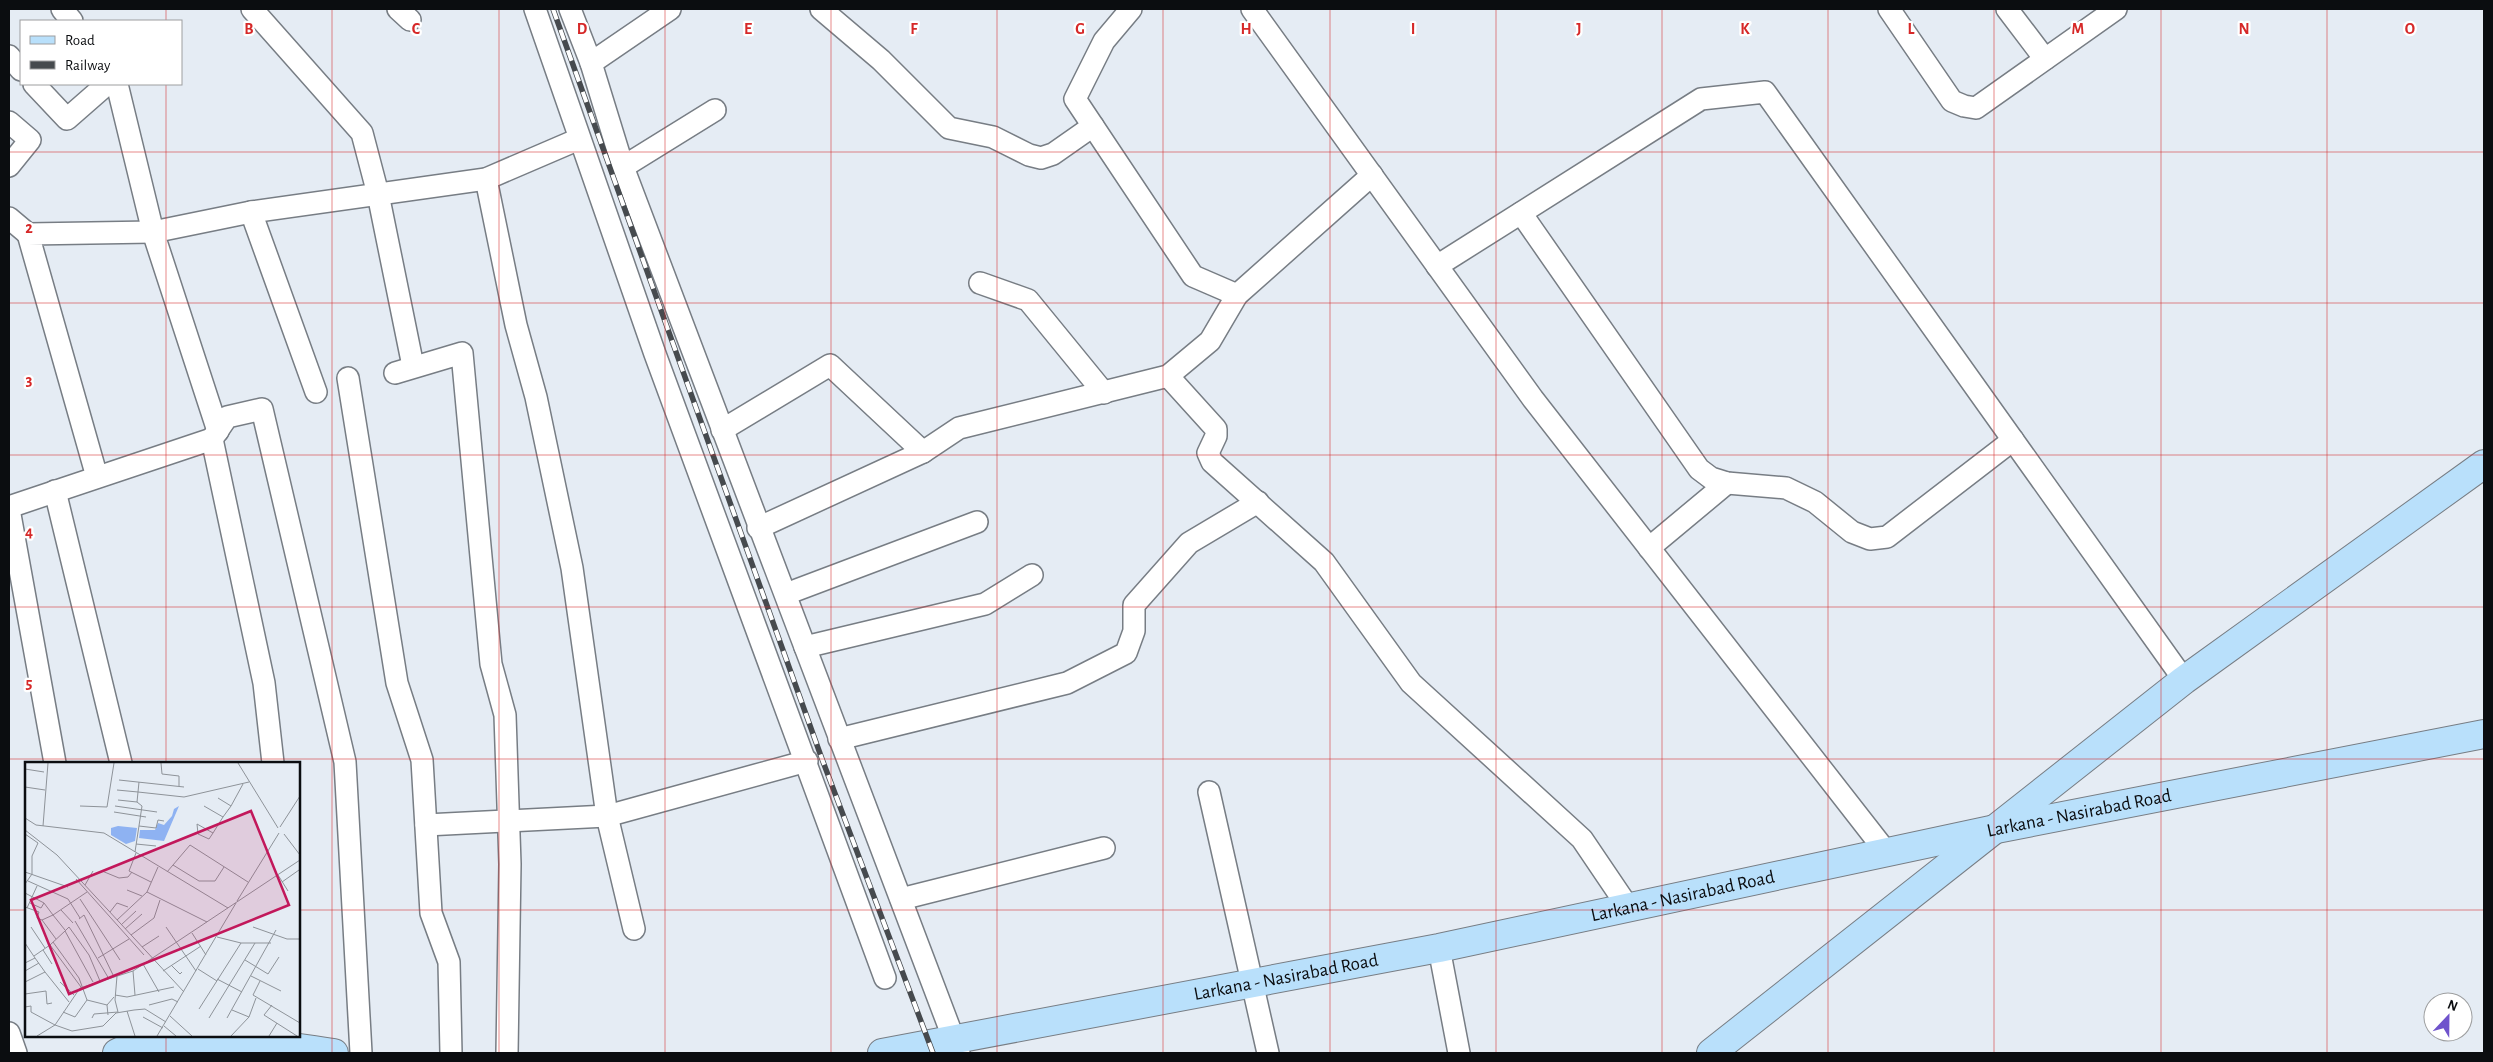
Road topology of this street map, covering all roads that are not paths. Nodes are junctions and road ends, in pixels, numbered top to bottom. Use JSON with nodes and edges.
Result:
{"nodes":[{"id":1,"x":62,"y":9,"type":"edge"},
{"id":2,"x":252,"y":9,"type":"edge"},
{"id":3,"x":535,"y":9,"type":"edge"},
{"id":4,"x":570,"y":9,"type":"edge"},
{"id":5,"x":670,"y":9,"type":"edge"},
{"id":6,"x":821,"y":9,"type":"edge"},
{"id":7,"x":1131,"y":9,"type":"edge"},
{"id":8,"x":1252,"y":9,"type":"edge"},
{"id":9,"x":1889,"y":9,"type":"edge"},
{"id":10,"x":2007,"y":9,"type":"edge"},
{"id":11,"x":2116,"y":9,"type":"edge"},
{"id":12,"x":71,"y":20,"type":"edge"},
{"id":13,"x":9,"y":56,"type":"edge"},
{"id":14,"x":2045,"y":59,"type":"junction"},
{"id":15,"x":590,"y":63,"type":"junction"},
{"id":16,"x":20,"y":69,"type":"edge"},
{"id":17,"x":35,"y":85,"type":"edge"},
{"id":18,"x":106,"y":85,"type":"edge"},
{"id":19,"x":117,"y":85,"type":"edge"},
{"id":20,"x":715,"y":110,"type":"dead end"},
{"id":21,"x":9,"y":122,"type":"edge"},
{"id":22,"x":1093,"y":126,"type":"junction"},
{"id":23,"x":579,"y":138,"type":"junction"},
{"id":24,"x":9,"y":166,"type":"edge"},
{"id":25,"x":624,"y":167,"type":"junction"},
{"id":26,"x":1372,"y":175,"type":"junction"},
{"id":27,"x":486,"y":179,"type":"junction"},
{"id":28,"x":378,"y":194,"type":"junction"},
{"id":29,"x":251,"y":212,"type":"junction"},
{"id":30,"x":1521,"y":213,"type":"junction"},
{"id":31,"x":9,"y":218,"type":"edge"},
{"id":32,"x":153,"y":232,"type":"junction"},
{"id":33,"x":18,"y":233,"type":"edge"},
{"id":34,"x":1437,"y":266,"type":"junction"},
{"id":35,"x":980,"y":283,"type":"dead end"},
{"id":36,"x":1237,"y":295,"type":"junction"},
{"id":37,"x":1168,"y":376,"type":"junction"},
{"id":38,"x":348,"y":378,"type":"dead end"},
{"id":39,"x":316,"y":392,"type":"dead end"},
{"id":40,"x":1104,"y":393,"type":"junction"},
{"id":41,"x":722,"y":430,"type":"junction"},
{"id":42,"x":215,"y":435,"type":"junction"},
{"id":43,"x":2013,"y":440,"type":"junction"},
{"id":44,"x":923,"y":452,"type":"junction"},
{"id":45,"x":2484,"y":464,"type":"edge"},
{"id":46,"x":97,"y":477,"type":"junction"},
{"id":47,"x":1727,"y":483,"type":"junction"},
{"id":48,"x":55,"y":491,"type":"junction"},
{"id":49,"x":1258,"y":502,"type":"junction"},
{"id":50,"x":9,"y":508,"type":"edge"},
{"id":51,"x":977,"y":522,"type":"dead end"},
{"id":52,"x":758,"y":528,"type":"junction"},
{"id":53,"x":1649,"y":548,"type":"junction"},
{"id":54,"x":1032,"y":575,"type":"dead end"},
{"id":55,"x":786,"y":594,"type":"junction"},
{"id":56,"x":806,"y":648,"type":"junction"},
{"id":57,"x":2184,"y":680,"type":"junction"},
{"id":58,"x":2484,"y":734,"type":"edge"},
{"id":59,"x":839,"y":739,"type":"junction"},
{"id":60,"x":807,"y":761,"type":"junction"},
{"id":61,"x":55,"y":762,"type":"edge"},
{"id":62,"x":121,"y":762,"type":"edge"},
{"id":63,"x":273,"y":762,"type":"edge"},
{"id":64,"x":1208,"y":792,"type":"dead end"},
{"id":65,"x":607,"y":816,"type":"junction"},
{"id":66,"x":508,"y":821,"type":"junction"},
{"id":67,"x":426,"y":825,"type":"junction"},
{"id":68,"x":1992,"y":830,"type":"junction"},
{"id":69,"x":1104,"y":848,"type":"dead end"},
{"id":70,"x":1888,"y":852,"type":"junction"},
{"id":71,"x":901,"y":899,"type":"junction"},
{"id":72,"x":1628,"y":907,"type":"junction"},
{"id":73,"x":634,"y":929,"type":"dead end"},
{"id":74,"x":1439,"y":948,"type":"junction"},
{"id":75,"x":885,"y":978,"type":"dead end"},
{"id":76,"x":1252,"y":982,"type":"junction"},
{"id":77,"x":9,"y":1033,"type":"edge"},
{"id":78,"x":284,"y":1041,"type":"edge"},
{"id":79,"x":158,"y":1042,"type":"edge"},
{"id":80,"x":957,"y":1045,"type":"edge"},
{"id":81,"x":16,"y":1053,"type":"edge"},
{"id":82,"x":117,"y":1053,"type":"edge"},
{"id":83,"x":334,"y":1053,"type":"edge"},
{"id":84,"x":361,"y":1053,"type":"edge"},
{"id":85,"x":451,"y":1053,"type":"edge"},
{"id":86,"x":507,"y":1053,"type":"edge"},
{"id":87,"x":882,"y":1053,"type":"edge"},
{"id":88,"x":1268,"y":1053,"type":"edge"},
{"id":89,"x":1459,"y":1053,"type":"edge"},
{"id":90,"x":1711,"y":1053,"type":"edge"}],
"edges":[{"from":1,"to":12,"type":"street"},
{"from":2,"to":28,"type":"street"},
{"from":3,"to":23,"type":"street"},
{"from":4,"to":15,"type":"street"},
{"from":5,"to":15,"type":"street"},
{"from":6,"to":22,"type":"street"},
{"from":7,"to":22,"type":"street"},
{"from":8,"to":26,"type":"street"},
{"from":9,"to":14,"type":"street"},
{"from":10,"to":14,"type":"street"},
{"from":11,"to":14,"type":"street"},
{"from":13,"to":16,"type":"street"},
{"from":15,"to":25,"type":"street"},
{"from":17,"to":18,"type":"street"},
{"from":19,"to":32,"type":"street"},
{"from":20,"to":25,"type":"street"},
{"from":21,"to":24,"type":"street"},
{"from":22,"to":36,"type":"street"},
{"from":23,"to":27,"type":"street"},
{"from":23,"to":60,"type":"street"},
{"from":25,"to":41,"type":"street"},
{"from":26,"to":34,"type":"street"},
{"from":26,"to":36,"type":"street"},
{"from":27,"to":28,"type":"street"},
{"from":27,"to":65,"type":"street"},
{"from":28,"to":29,"type":"street"},
{"from":28,"to":66,"type":"street"},
{"from":29,"to":32,"type":"street"},
{"from":29,"to":39,"type":"street"},
{"from":30,"to":34,"type":"street"},
{"from":30,"to":43,"type":"street"},
{"from":30,"to":47,"type":"street"},
{"from":31,"to":33,"type":"street"},
{"from":32,"to":33,"type":"street"},
{"from":32,"to":42,"type":"street"},
{"from":33,"to":46,"type":"street"},
{"from":34,"to":53,"type":"street"},
{"from":35,"to":40,"type":"street"},
{"from":36,"to":37,"type":"street"},
{"from":37,"to":40,"type":"street"},
{"from":37,"to":49,"type":"street"},
{"from":38,"to":67,"type":"street"},
{"from":40,"to":44,"type":"street"},
{"from":41,"to":44,"type":"street"},
{"from":41,"to":52,"type":"street"},
{"from":42,"to":46,"type":"street"},
{"from":42,"to":63,"type":"street"},
{"from":42,"to":84,"type":"street"},
{"from":43,"to":47,"type":"street"},
{"from":43,"to":57,"type":"street"},
{"from":44,"to":52,"type":"street"},
{"from":45,"to":57,"type":"main road"},
{"from":46,"to":48,"type":"street"},
{"from":47,"to":53,"type":"street"},
{"from":48,"to":50,"type":"street"},
{"from":48,"to":62,"type":"street"},
{"from":49,"to":59,"type":"street"},
{"from":49,"to":72,"type":"street"},
{"from":50,"to":61,"type":"street"},
{"from":51,"to":55,"type":"street"},
{"from":52,"to":55,"type":"street"},
{"from":53,"to":70,"type":"street"},
{"from":54,"to":56,"type":"street"},
{"from":55,"to":56,"type":"street"},
{"from":56,"to":59,"type":"street"},
{"from":57,"to":68,"type":"main road"},
{"from":58,"to":68,"type":"main road","name":"Larkana - Nasirabad Road"},
{"from":59,"to":71,"type":"street"},
{"from":60,"to":65,"type":"street"},
{"from":60,"to":75,"type":"street"},
{"from":64,"to":76,"type":"street"},
{"from":65,"to":66,"type":"street"},
{"from":65,"to":73,"type":"street"},
{"from":66,"to":67,"type":"street"},
{"from":66,"to":86,"type":"street"},
{"from":67,"to":85,"type":"street"},
{"from":68,"to":70,"type":"main road","name":"Larkana - Nasirabad Road"},
{"from":68,"to":90,"type":"main road"},
{"from":69,"to":71,"type":"street"},
{"from":70,"to":72,"type":"main road","name":"Larkana - Nasirabad Road"},
{"from":71,"to":80,"type":"street"},
{"from":72,"to":74,"type":"main road","name":"Larkana - Nasirabad Road"},
{"from":74,"to":76,"type":"main road","name":"Larkana - Nasirabad Road"},
{"from":74,"to":89,"type":"street"},
{"from":76,"to":80,"type":"main road","name":"Larkana - Nasirabad Road"},
{"from":76,"to":88,"type":"street"},
{"from":77,"to":81,"type":"street"},
{"from":78,"to":79,"type":"main road"},
{"from":78,"to":83,"type":"main road"},
{"from":79,"to":82,"type":"main road"},
{"from":80,"to":87,"type":"main road","name":"Larkana - Nasirabad Road"}]}
